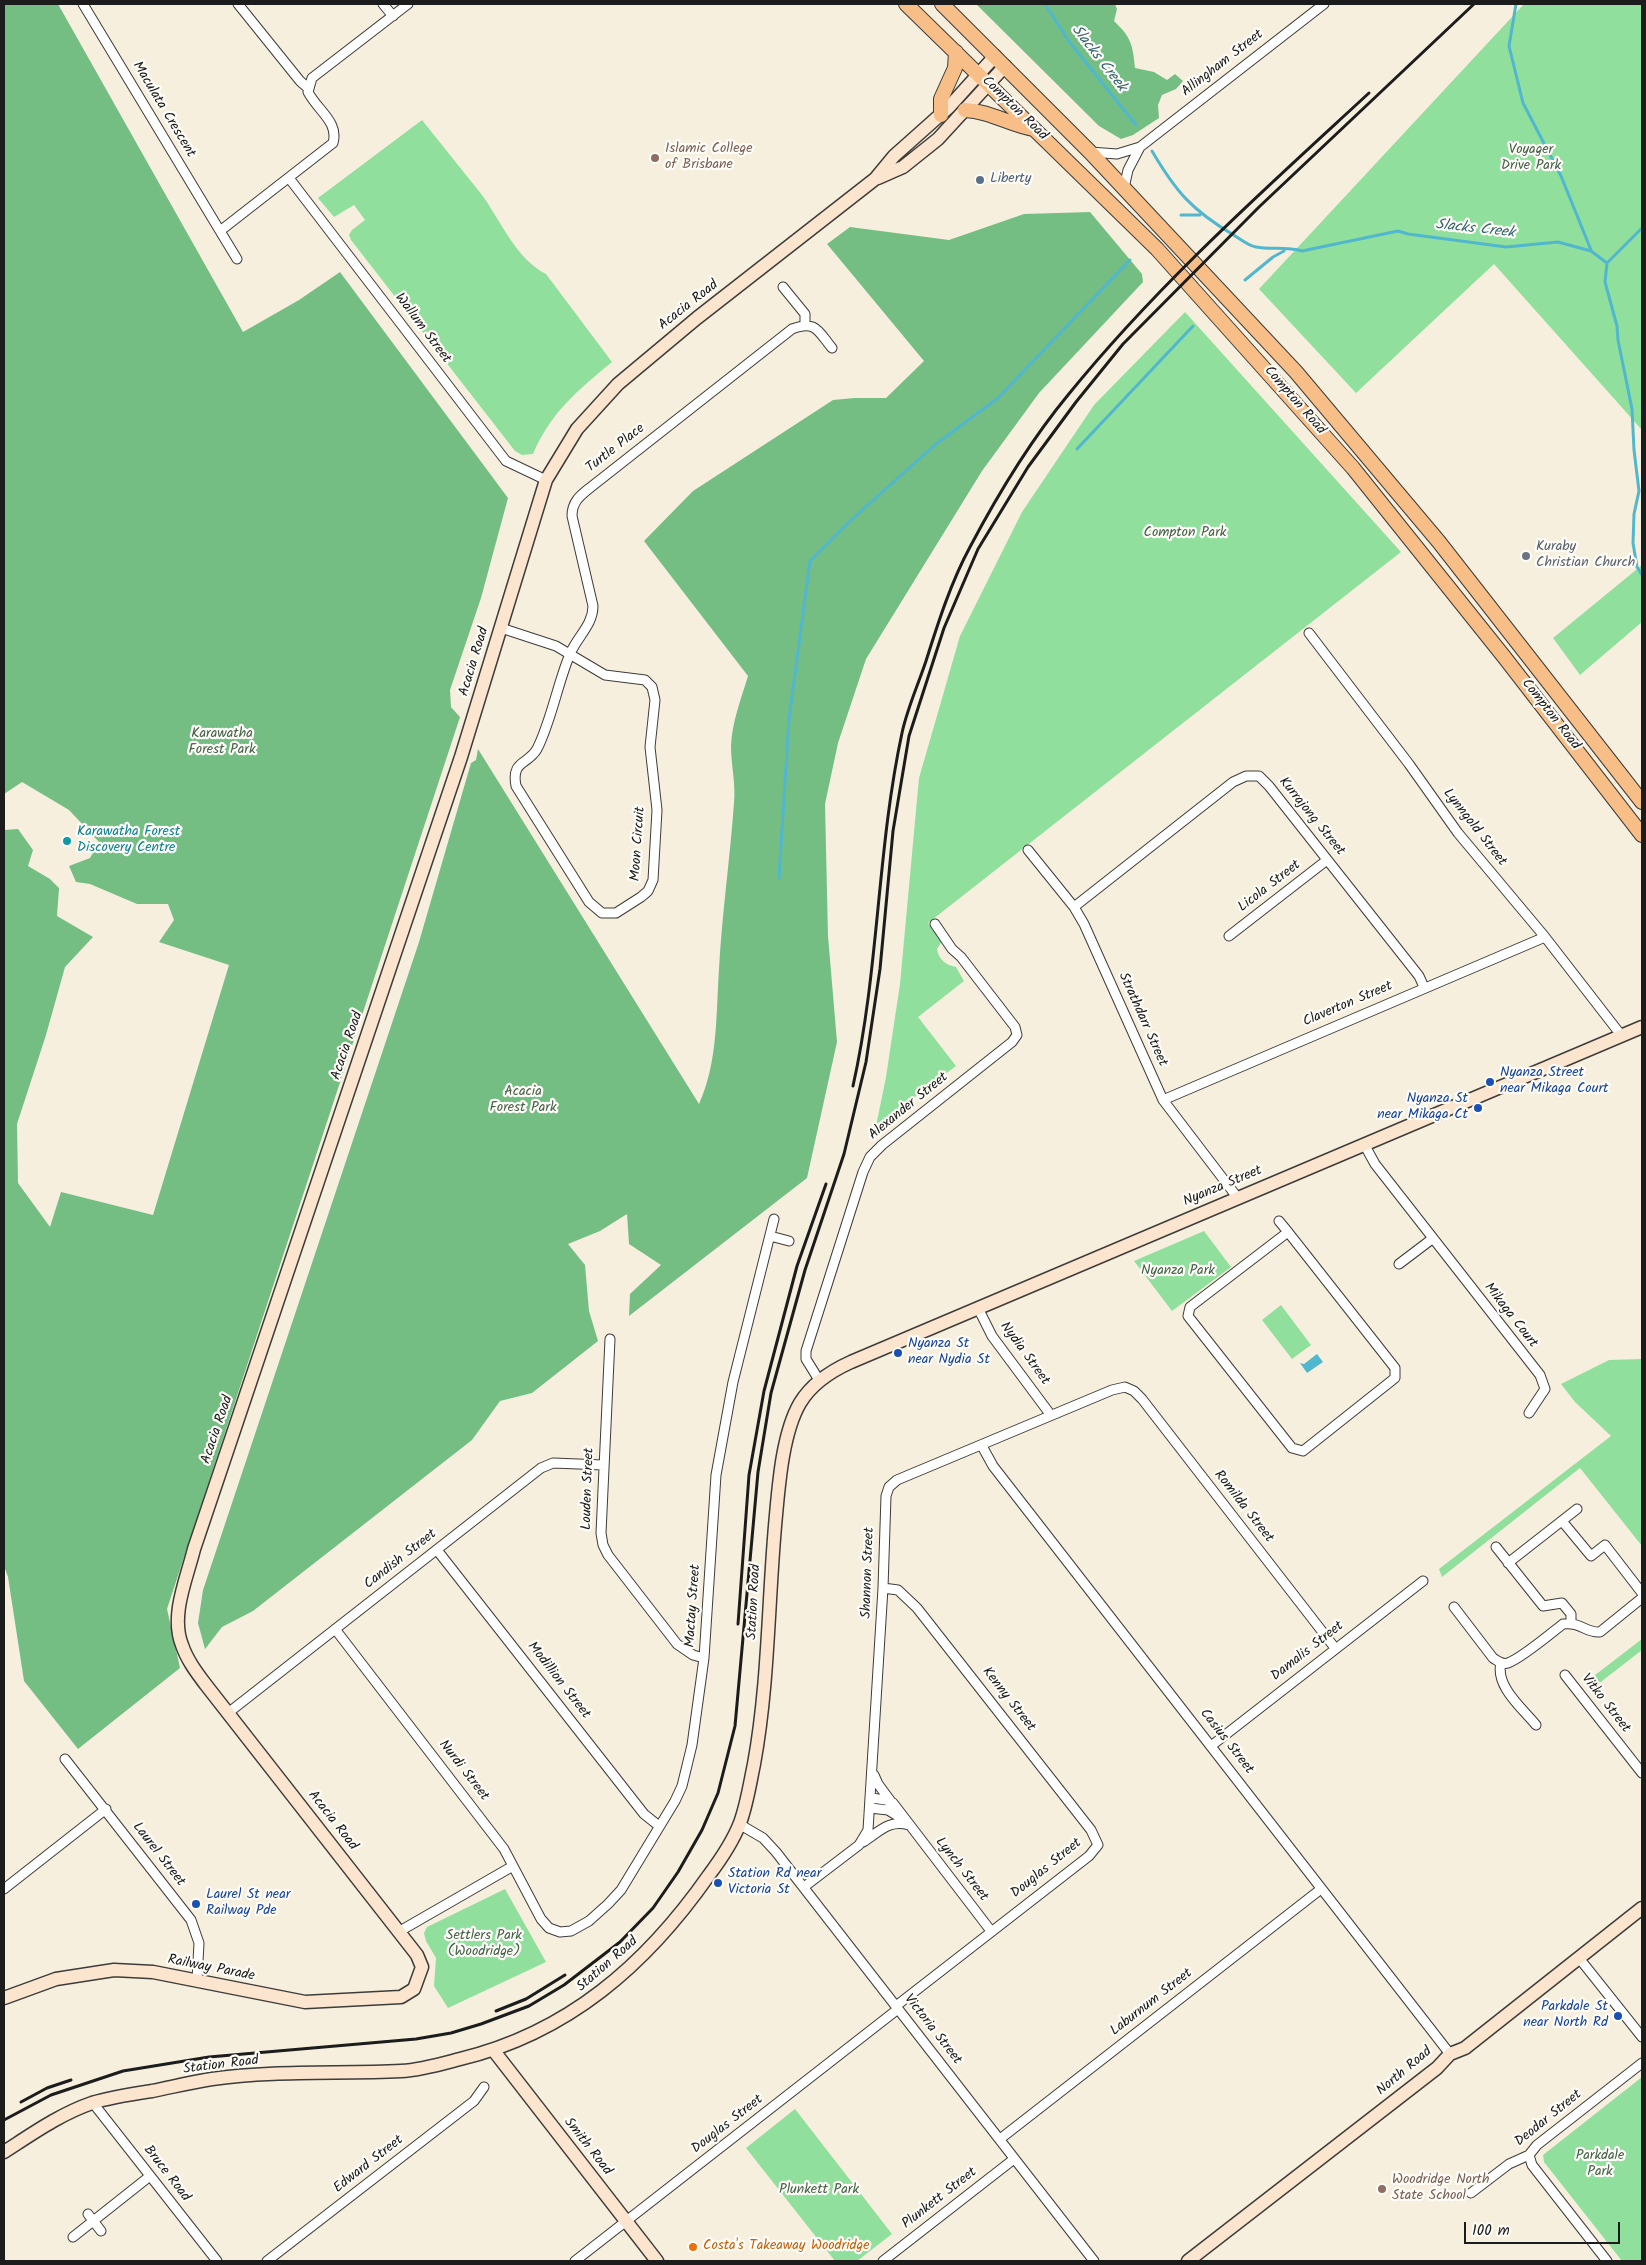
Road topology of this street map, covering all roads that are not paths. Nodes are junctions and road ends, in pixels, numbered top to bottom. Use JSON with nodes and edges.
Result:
{"nodes":[{"id":1,"x":83,"y":4,"type":"edge"},
{"id":2,"x":238,"y":4,"type":"edge"},
{"id":3,"x":383,"y":4,"type":"edge"},
{"id":4,"x":408,"y":4,"type":"edge"},
{"id":5,"x":906,"y":4,"type":"edge"},
{"id":6,"x":942,"y":4,"type":"edge"},
{"id":7,"x":1324,"y":4,"type":"edge"},
{"id":8,"x":393,"y":16,"type":"junction"},
{"id":9,"x":956,"y":52,"type":"junction"},
{"id":10,"x":1000,"y":61,"type":"junction"},
{"id":11,"x":978,"y":74,"type":"junction"},
{"id":12,"x":988,"y":84,"type":"junction"},
{"id":13,"x":308,"y":88,"type":"junction"},
{"id":14,"x":965,"y":110,"type":"junction"},
{"id":15,"x":941,"y":115,"type":"junction"},
{"id":16,"x":1035,"y":130,"type":"junction"},
{"id":17,"x":1140,"y":147,"type":"junction"},
{"id":18,"x":1090,"y":152,"type":"junction"},
{"id":19,"x":289,"y":178,"type":"junction"},
{"id":20,"x":876,"y":179,"type":"junction"},
{"id":21,"x":1124,"y":188,"type":"junction"},
{"id":22,"x":220,"y":231,"type":"junction"},
{"id":23,"x":237,"y":259,"type":"dead end"},
{"id":24,"x":783,"y":287,"type":"dead end"},
{"id":25,"x":805,"y":324,"type":"junction"},
{"id":26,"x":832,"y":348,"type":"dead end"},
{"id":27,"x":1323,"y":403,"type":"junction"},
{"id":28,"x":1328,"y":440,"type":"junction"},
{"id":29,"x":546,"y":480,"type":"junction"},
{"id":30,"x":501,"y":628,"type":"junction"},
{"id":31,"x":1309,"y":633,"type":"dead end"},
{"id":32,"x":570,"y":653,"type":"junction"},
{"id":33,"x":1642,"y":802,"type":"edge"},
{"id":34,"x":1642,"y":835,"type":"edge"},
{"id":35,"x":1028,"y":850,"type":"dead end"},
{"id":36,"x":1328,"y":860,"type":"junction"},
{"id":37,"x":1074,"y":907,"type":"junction"},
{"id":38,"x":935,"y":924,"type":"dead end"},
{"id":39,"x":1229,"y":936,"type":"dead end"},
{"id":40,"x":1545,"y":936,"type":"junction"},
{"id":41,"x":1424,"y":987,"type":"junction"},
{"id":42,"x":1642,"y":1027,"type":"edge"},
{"id":43,"x":1621,"y":1035,"type":"junction"},
{"id":44,"x":1163,"y":1100,"type":"junction"},
{"id":45,"x":1364,"y":1144,"type":"junction"},
{"id":46,"x":1238,"y":1197,"type":"junction"},
{"id":47,"x":774,"y":1219,"type":"dead end"},
{"id":48,"x":1279,"y":1221,"type":"dead end"},
{"id":49,"x":1288,"y":1232,"type":"junction"},
{"id":50,"x":770,"y":1236,"type":"junction"},
{"id":51,"x":1432,"y":1239,"type":"junction"},
{"id":52,"x":789,"y":1241,"type":"dead end"},
{"id":53,"x":1399,"y":1264,"type":"dead end"},
{"id":54,"x":978,"y":1308,"type":"junction"},
{"id":55,"x":610,"y":1338,"type":"dead end"},
{"id":56,"x":819,"y":1380,"type":"junction"},
{"id":57,"x":1125,"y":1387,"type":"joint"},
{"id":58,"x":1529,"y":1413,"type":"dead end"},
{"id":59,"x":1050,"y":1414,"type":"junction"},
{"id":60,"x":982,"y":1446,"type":"junction"},
{"id":61,"x":603,"y":1465,"type":"junction"},
{"id":62,"x":1577,"y":1509,"type":"dead end"},
{"id":63,"x":1562,"y":1521,"type":"junction"},
{"id":64,"x":1496,"y":1547,"type":"dead end"},
{"id":65,"x":437,"y":1550,"type":"junction"},
{"id":66,"x":1508,"y":1563,"type":"junction"},
{"id":67,"x":1423,"y":1581,"type":"dead end"},
{"id":68,"x":883,"y":1588,"type":"junction"},
{"id":69,"x":1642,"y":1593,"type":"edge"},
{"id":70,"x":1642,"y":1598,"type":"edge"},
{"id":71,"x":1454,"y":1607,"type":"dead end"},
{"id":72,"x":1572,"y":1623,"type":"junction"},
{"id":73,"x":335,"y":1629,"type":"junction"},
{"id":74,"x":1335,"y":1648,"type":"junction"},
{"id":75,"x":704,"y":1658,"type":"junction"},
{"id":76,"x":1501,"y":1663,"type":"junction"},
{"id":77,"x":1565,"y":1675,"type":"dead end"},
{"id":78,"x":228,"y":1713,"type":"junction"},
{"id":79,"x":1536,"y":1725,"type":"dead end"},
{"id":80,"x":1211,"y":1746,"type":"junction"},
{"id":81,"x":65,"y":1759,"type":"dead end"},
{"id":82,"x":872,"y":1770,"type":"junction"},
{"id":83,"x":1642,"y":1774,"type":"edge"},
{"id":84,"x":870,"y":1798,"type":"junction"},
{"id":85,"x":893,"y":1804,"type":"junction"},
{"id":86,"x":870,"y":1808,"type":"junction"},
{"id":87,"x":106,"y":1809,"type":"junction"},
{"id":88,"x":739,"y":1824,"type":"junction"},
{"id":89,"x":908,"y":1824,"type":"junction"},
{"id":90,"x":659,"y":1826,"type":"junction"},
{"id":91,"x":859,"y":1845,"type":"junction"},
{"id":92,"x":1098,"y":1845,"type":"joint"},
{"id":93,"x":513,"y":1866,"type":"junction"},
{"id":94,"x":804,"y":1887,"type":"junction"},
{"id":95,"x":4,"y":1888,"type":"edge"},
{"id":96,"x":1321,"y":1889,"type":"junction"},
{"id":97,"x":1642,"y":1908,"type":"edge"},
{"id":98,"x":400,"y":1931,"type":"junction"},
{"id":99,"x":560,"y":1932,"type":"joint"},
{"id":100,"x":991,"y":1932,"type":"junction"},
{"id":101,"x":1579,"y":1958,"type":"junction"},
{"id":102,"x":197,"y":1980,"type":"junction"},
{"id":103,"x":414,"y":1989,"type":"joint"},
{"id":104,"x":4,"y":1998,"type":"edge"},
{"id":105,"x":897,"y":2008,"type":"junction"},
{"id":106,"x":1642,"y":2037,"type":"edge"},
{"id":107,"x":494,"y":2051,"type":"junction"},
{"id":108,"x":1450,"y":2054,"type":"junction"},
{"id":109,"x":1642,"y":2062,"type":"edge"},
{"id":110,"x":484,"y":2087,"type":"dead end"},
{"id":111,"x":93,"y":2103,"type":"junction"},
{"id":112,"x":1000,"y":2140,"type":"junction"},
{"id":113,"x":4,"y":2152,"type":"edge"},
{"id":114,"x":1529,"y":2155,"type":"junction"},
{"id":115,"x":1014,"y":2159,"type":"junction"},
{"id":116,"x":150,"y":2176,"type":"junction"},
{"id":117,"x":1471,"y":2193,"type":"dead end"},
{"id":118,"x":91,"y":2218,"type":"junction"},
{"id":119,"x":626,"y":2222,"type":"junction"},
{"id":120,"x":101,"y":2231,"type":"dead end"},
{"id":121,"x":72,"y":2237,"type":"dead end"},
{"id":122,"x":217,"y":2261,"type":"edge"},
{"id":123,"x":267,"y":2261,"type":"edge"},
{"id":124,"x":575,"y":2261,"type":"edge"},
{"id":125,"x":657,"y":2261,"type":"edge"},
{"id":126,"x":883,"y":2261,"type":"edge"},
{"id":127,"x":1094,"y":2261,"type":"edge"},
{"id":128,"x":1188,"y":2261,"type":"edge"},
{"id":129,"x":1607,"y":2261,"type":"edge"}],
"edges":[{"from":1,"to":22,"type":"street","name":"Maculata Crescent"},
{"from":2,"to":13,"type":"street"},
{"from":3,"to":8,"type":"street"},
{"from":4,"to":8,"type":"street"},
{"from":5,"to":9,"type":"main road","name":"Compton Road"},
{"from":6,"to":10,"type":"main road","name":"Compton Road"},
{"from":7,"to":17,"type":"street","name":"Allingham Street"},
{"from":8,"to":13,"type":"street"},
{"from":9,"to":11,"type":"main road","name":"Compton Road"},
{"from":9,"to":15,"type":"main road"},
{"from":10,"to":11,"type":"street","name":"Acacia Road"},
{"from":10,"to":12,"type":"street","name":"Acacia Road"},
{"from":10,"to":18,"type":"main road","name":"Compton Road"},
{"from":11,"to":12,"type":"main road","name":"Compton Road"},
{"from":11,"to":15,"type":"street","name":"Acacia Road"},
{"from":12,"to":14,"type":"street","name":"Acacia Road"},
{"from":12,"to":16,"type":"main road","name":"Compton Road"},
{"from":13,"to":19,"type":"street"},
{"from":14,"to":16,"type":"main road"},
{"from":14,"to":20,"type":"street","name":"Acacia Road"},
{"from":15,"to":20,"type":"street","name":"Acacia Road"},
{"from":16,"to":28,"type":"main road","name":"Compton Road"},
{"from":17,"to":18,"type":"street","name":"Allingham Street"},
{"from":17,"to":21,"type":"street","name":"Allingham Street"},
{"from":18,"to":21,"type":"main road","name":"Compton Road"},
{"from":19,"to":22,"type":"street"},
{"from":19,"to":29,"type":"street","name":"Wallum Street"},
{"from":20,"to":29,"type":"street","name":"Acacia Road"},
{"from":21,"to":27,"type":"main road","name":"Compton Road"},
{"from":22,"to":23,"type":"street","name":"Maculata Crescent"},
{"from":24,"to":25,"type":"street"},
{"from":25,"to":26,"type":"street"},
{"from":25,"to":32,"type":"street","name":"Turtle Place"},
{"from":27,"to":28,"type":"main road"},
{"from":27,"to":33,"type":"main road","name":"Compton Road"},
{"from":28,"to":34,"type":"main road","name":"Compton Road"},
{"from":29,"to":30,"type":"street","name":"Acacia Road"},
{"from":30,"to":32,"type":"street","name":"Moon Circuit"},
{"from":30,"to":78,"type":"street","name":"Acacia Road"},
{"from":31,"to":40,"type":"street","name":"Lynngold Street"},
{"from":32,"to":32,"type":"street","name":"Moon Circuit"},
{"from":35,"to":37,"type":"street","name":"Strathdarr Street"},
{"from":36,"to":37,"type":"street","name":"Kurrajong Street"},
{"from":36,"to":39,"type":"street","name":"Licola Street"},
{"from":36,"to":41,"type":"street","name":"Kurrajong Street"},
{"from":37,"to":44,"type":"street","name":"Strathdarr Street"},
{"from":38,"to":56,"type":"street","name":"Alexander Street"},
{"from":40,"to":41,"type":"street","name":"Claverton Street"},
{"from":40,"to":43,"type":"street","name":"Lynngold Street"},
{"from":41,"to":44,"type":"street","name":"Claverton Street"},
{"from":42,"to":43,"type":"street","name":"Nyanza Street"},
{"from":43,"to":45,"type":"street","name":"Nyanza Street"},
{"from":44,"to":46,"type":"street","name":"Strathdarr Street"},
{"from":45,"to":46,"type":"street","name":"Nyanza Street"},
{"from":45,"to":51,"type":"street","name":"Mikaga Court"},
{"from":46,"to":54,"type":"street","name":"Nyanza Street"},
{"from":47,"to":50,"type":"street","name":"Mactay Street"},
{"from":48,"to":49,"type":"street"},
{"from":49,"to":49,"type":"street"},
{"from":50,"to":52,"type":"street"},
{"from":50,"to":75,"type":"street","name":"Mactay Street"},
{"from":51,"to":53,"type":"street"},
{"from":51,"to":58,"type":"street","name":"Mikaga Court"},
{"from":54,"to":56,"type":"street","name":"Nyanza Street"},
{"from":54,"to":59,"type":"street","name":"Nydia Street"},
{"from":55,"to":61,"type":"street","name":"Louden Street"},
{"from":56,"to":88,"type":"street","name":"Station Road"},
{"from":57,"to":59,"type":"street","name":"Shannon Street"},
{"from":57,"to":74,"type":"street","name":"Romilda Street"},
{"from":59,"to":60,"type":"street","name":"Shannon Street"},
{"from":60,"to":68,"type":"street","name":"Shannon Street"},
{"from":60,"to":80,"type":"street","name":"Casius Street"},
{"from":61,"to":65,"type":"street","name":"Candish Street"},
{"from":61,"to":75,"type":"street","name":"Louden Street"},
{"from":62,"to":63,"type":"street"},
{"from":63,"to":66,"type":"street"},
{"from":63,"to":69,"type":"street"},
{"from":64,"to":66,"type":"street"},
{"from":65,"to":73,"type":"street","name":"Candish Street"},
{"from":65,"to":90,"type":"street","name":"Modillion Street"},
{"from":66,"to":72,"type":"street"},
{"from":67,"to":74,"type":"street","name":"Damalis Street"},
{"from":68,"to":82,"type":"street","name":"Shannon Street"},
{"from":68,"to":92,"type":"street","name":"Kenny Street"},
{"from":70,"to":72,"type":"street"},
{"from":71,"to":76,"type":"street"},
{"from":72,"to":76,"type":"street"},
{"from":73,"to":78,"type":"street","name":"Candish Street"},
{"from":73,"to":93,"type":"street","name":"Nurdi Street"},
{"from":74,"to":80,"type":"street","name":"Damalis Street"},
{"from":75,"to":90,"type":"street","name":"Mactay Street"},
{"from":76,"to":79,"type":"street"},
{"from":77,"to":83,"type":"street","name":"Vitko Street"},
{"from":78,"to":98,"type":"street","name":"Acacia Road"},
{"from":80,"to":96,"type":"street","name":"Casius Street"},
{"from":81,"to":87,"type":"street","name":"Laurel Street"},
{"from":82,"to":84,"type":"street","name":"Shannon Street"},
{"from":82,"to":85,"type":"street","name":"Lynch Street"},
{"from":84,"to":85,"type":"street"},
{"from":84,"to":86,"type":"street","name":"Shannon Street"},
{"from":85,"to":89,"type":"street","name":"Lynch Street"},
{"from":86,"to":89,"type":"street","name":"Lynch Street"},
{"from":86,"to":91,"type":"street","name":"Shannon Street"},
{"from":87,"to":95,"type":"street"},
{"from":87,"to":102,"type":"street","name":"Laurel Street"},
{"from":88,"to":94,"type":"street","name":"Victoria Street"},
{"from":88,"to":107,"type":"street","name":"Station Road"},
{"from":89,"to":91,"type":"street"},
{"from":89,"to":100,"type":"street","name":"Lynch Street"},
{"from":90,"to":99,"type":"street","name":"Mactay Street"},
{"from":91,"to":94,"type":"street","name":"Shannon Street"},
{"from":92,"to":100,"type":"street","name":"Douglas Street"},
{"from":93,"to":98,"type":"street"},
{"from":93,"to":99,"type":"street","name":"Nurdi Street"},
{"from":94,"to":105,"type":"street","name":"Victoria Street"},
{"from":96,"to":108,"type":"street","name":"Casius Street"},
{"from":96,"to":112,"type":"street","name":"Laburnum Street"},
{"from":97,"to":101,"type":"street","name":"North Road"},
{"from":98,"to":103,"type":"street","name":"Acacia Road"},
{"from":100,"to":105,"type":"street","name":"Douglas Street"},
{"from":101,"to":106,"type":"street"},
{"from":101,"to":108,"type":"street","name":"North Road"},
{"from":102,"to":103,"type":"street","name":"Railway Parade"},
{"from":102,"to":104,"type":"street","name":"Railway Parade"},
{"from":105,"to":112,"type":"street","name":"Victoria Street"},
{"from":105,"to":119,"type":"street","name":"Douglas Street"},
{"from":107,"to":111,"type":"street","name":"Station Road"},
{"from":107,"to":119,"type":"street","name":"Smith Road"},
{"from":108,"to":128,"type":"street","name":"North Road"},
{"from":109,"to":114,"type":"street","name":"Deodar Street"},
{"from":110,"to":123,"type":"street","name":"Edward Street"},
{"from":111,"to":113,"type":"street","name":"Station Road"},
{"from":111,"to":116,"type":"street","name":"Bruce Road"},
{"from":112,"to":115,"type":"street","name":"Victoria Street"},
{"from":114,"to":117,"type":"street","name":"Deodar Street"},
{"from":114,"to":129,"type":"street"},
{"from":115,"to":126,"type":"street","name":"Plunkett Street"},
{"from":115,"to":127,"type":"street","name":"Victoria Street"},
{"from":116,"to":118,"type":"street"},
{"from":116,"to":122,"type":"street","name":"Bruce Road"},
{"from":118,"to":120,"type":"street"},
{"from":118,"to":121,"type":"street"},
{"from":119,"to":124,"type":"street","name":"Douglas Street"},
{"from":119,"to":125,"type":"street","name":"Smith Road"}]}
